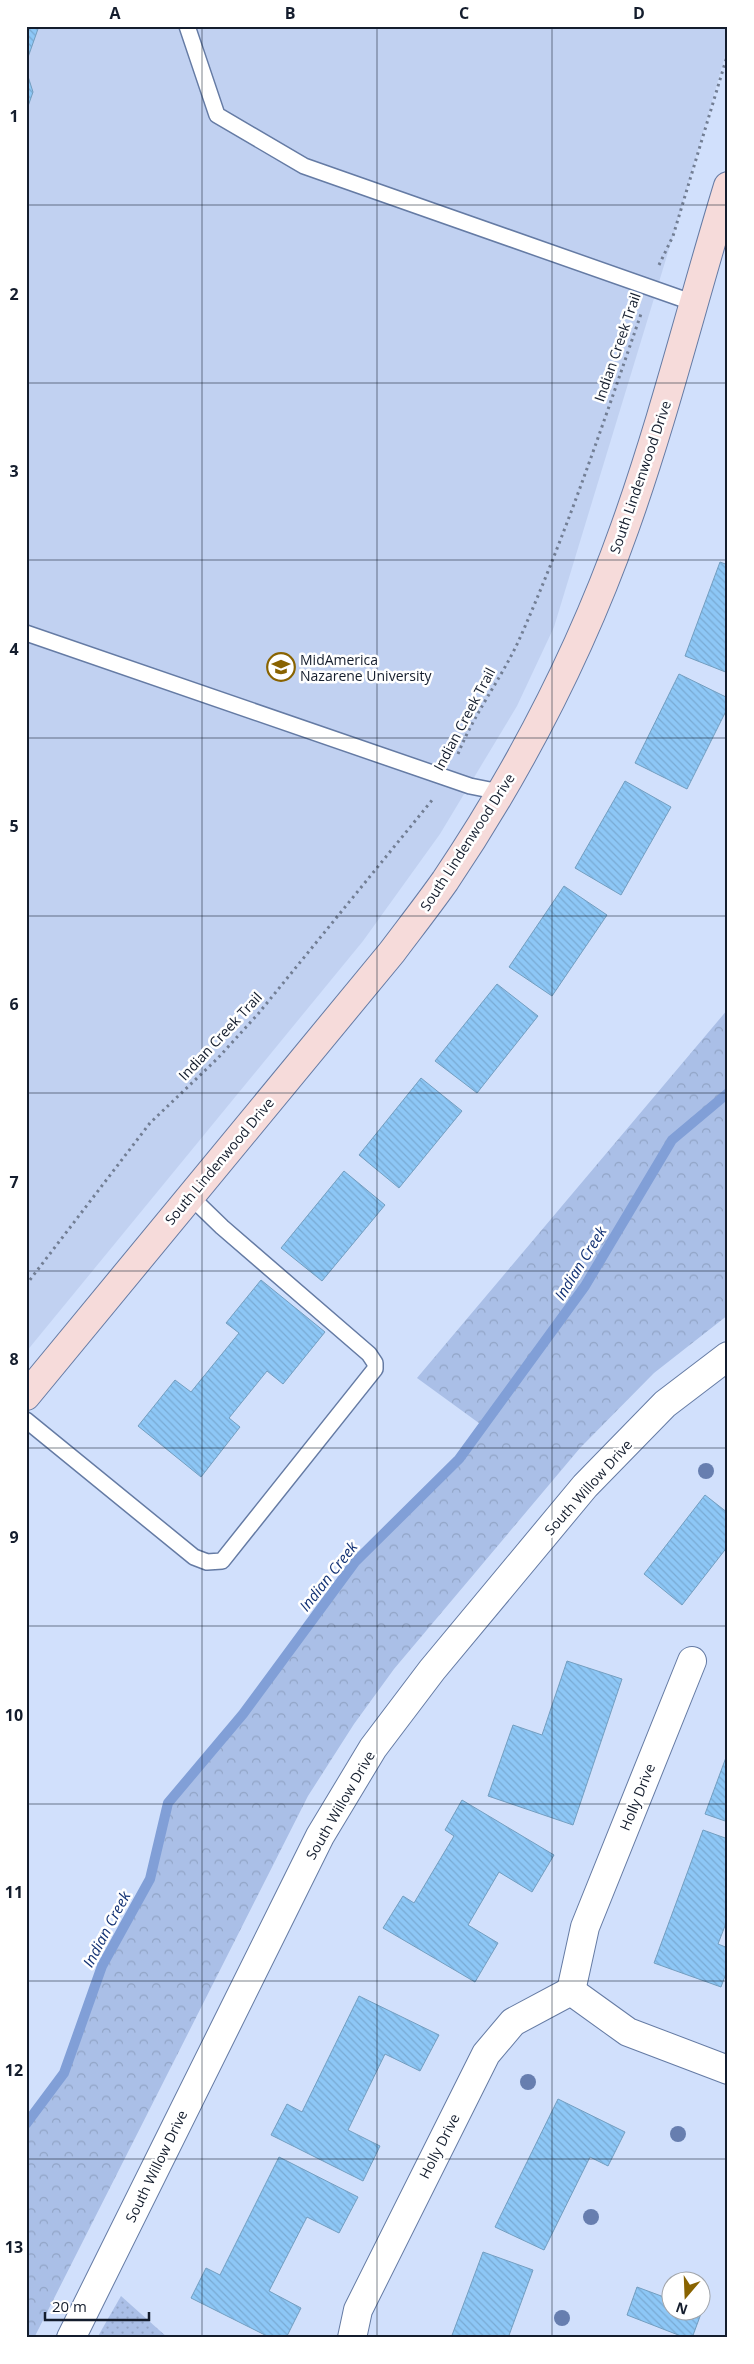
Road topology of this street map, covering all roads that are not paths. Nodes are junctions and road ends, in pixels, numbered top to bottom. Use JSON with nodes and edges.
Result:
{"nodes":[{"id":1,"x":187,"y":26,"type":"edge"},
{"id":2,"x":728,"y":186,"type":"edge"},
{"id":3,"x":694,"y":303,"type":"junction"},
{"id":4,"x":26,"y":633,"type":"edge"},
{"id":5,"x":500,"y":792,"type":"junction"},
{"id":6,"x":190,"y":1196,"type":"junction"},
{"id":7,"x":728,"y":1356,"type":"edge"},
{"id":8,"x":26,"y":1396,"type":"edge"},
{"id":9,"x":26,"y":1420,"type":"edge"},
{"id":10,"x":692,"y":1661,"type":"dead end"},
{"id":11,"x":571,"y":1991,"type":"junction"},
{"id":12,"x":728,"y":2070,"type":"edge"},
{"id":13,"x":71,"y":2338,"type":"edge"},
{"id":14,"x":352,"y":2338,"type":"edge"}],
"edges":[{"from":1,"to":3,"type":"lane"},
{"from":2,"to":3,"type":"street","name":"South Lindenwood Drive"},
{"from":3,"to":5,"type":"street","name":"South Lindenwood Drive"},
{"from":4,"to":5,"type":"lane"},
{"from":5,"to":6,"type":"street","name":"South Lindenwood Drive"},
{"from":6,"to":8,"type":"street","name":"South Lindenwood Drive"},
{"from":6,"to":9,"type":"lane"},
{"from":7,"to":13,"type":"street","name":"South Willow Drive"},
{"from":10,"to":11,"type":"street","name":"Holly Drive"},
{"from":11,"to":12,"type":"street"},
{"from":11,"to":14,"type":"street","name":"Holly Drive"}]}
